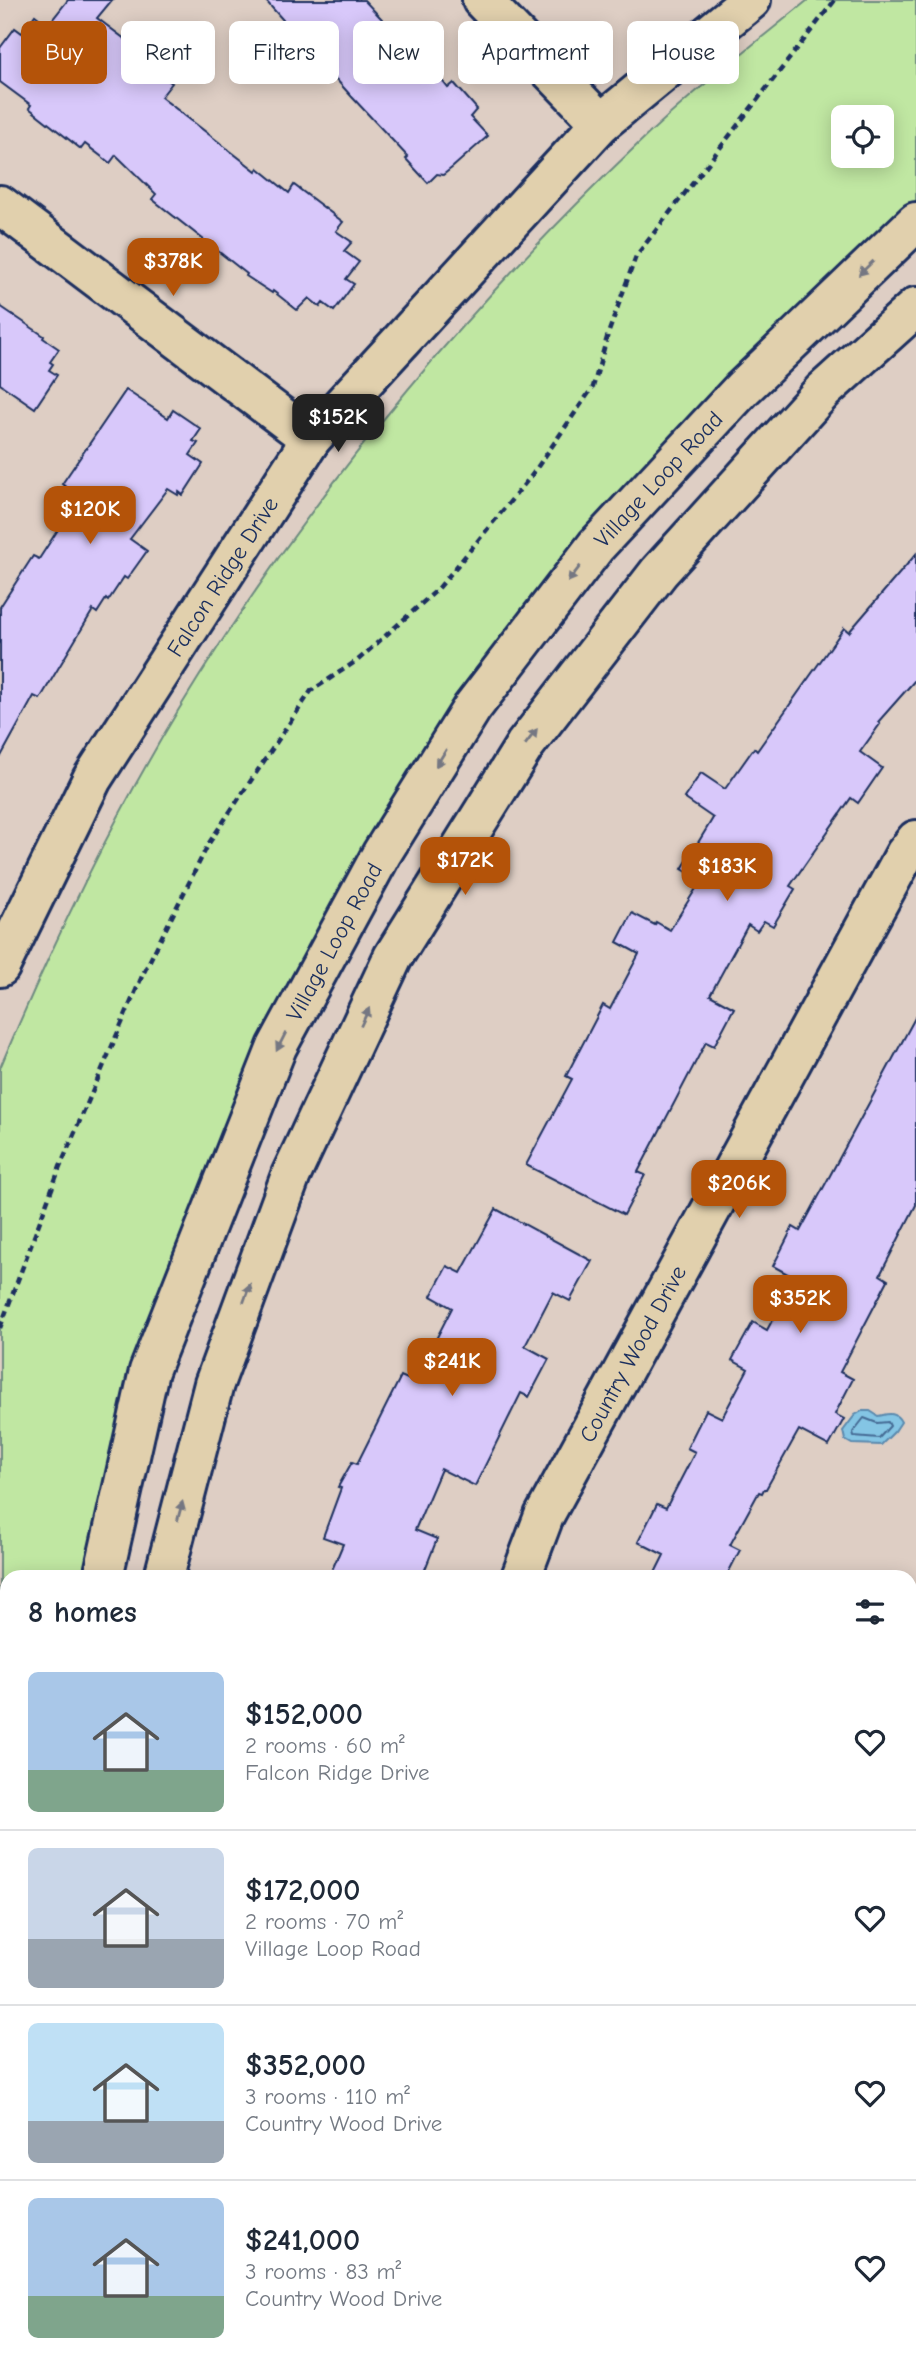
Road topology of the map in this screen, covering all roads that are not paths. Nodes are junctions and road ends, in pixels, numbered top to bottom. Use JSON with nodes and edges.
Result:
{"nodes":[{"id":1,"x":482,"y":0,"type":"edge"},
{"id":2,"x":751,"y":0,"type":"edge"},
{"id":3,"x":601,"y":123,"type":"junction"},
{"id":4,"x":0,"y":205,"type":"edge"},
{"id":5,"x":916,"y":222,"type":"edge"},
{"id":6,"x":916,"y":307,"type":"edge"},
{"id":7,"x":311,"y":439,"type":"junction"},
{"id":8,"x":916,"y":840,"type":"edge"},
{"id":9,"x":0,"y":967,"type":"edge"},
{"id":10,"x":105,"y":1570,"type":"edge"},
{"id":11,"x":165,"y":1570,"type":"edge"},
{"id":12,"x":524,"y":1570,"type":"edge"}],
"edges":[{"from":1,"to":3,"type":"main road"},
{"from":2,"to":3,"type":"main road","name":"Falcon Ridge Drive"},
{"from":3,"to":7,"type":"main road","name":"Falcon Ridge Drive"},
{"from":4,"to":7,"type":"main road"},
{"from":5,"to":10,"type":"main road","name":"Village Loop Road","one_way":true},
{"from":11,"to":6,"type":"main road","one_way":true},
{"from":7,"to":9,"type":"main road","name":"Falcon Ridge Drive"},
{"from":8,"to":12,"type":"main road","name":"Country Wood Drive"}]}
